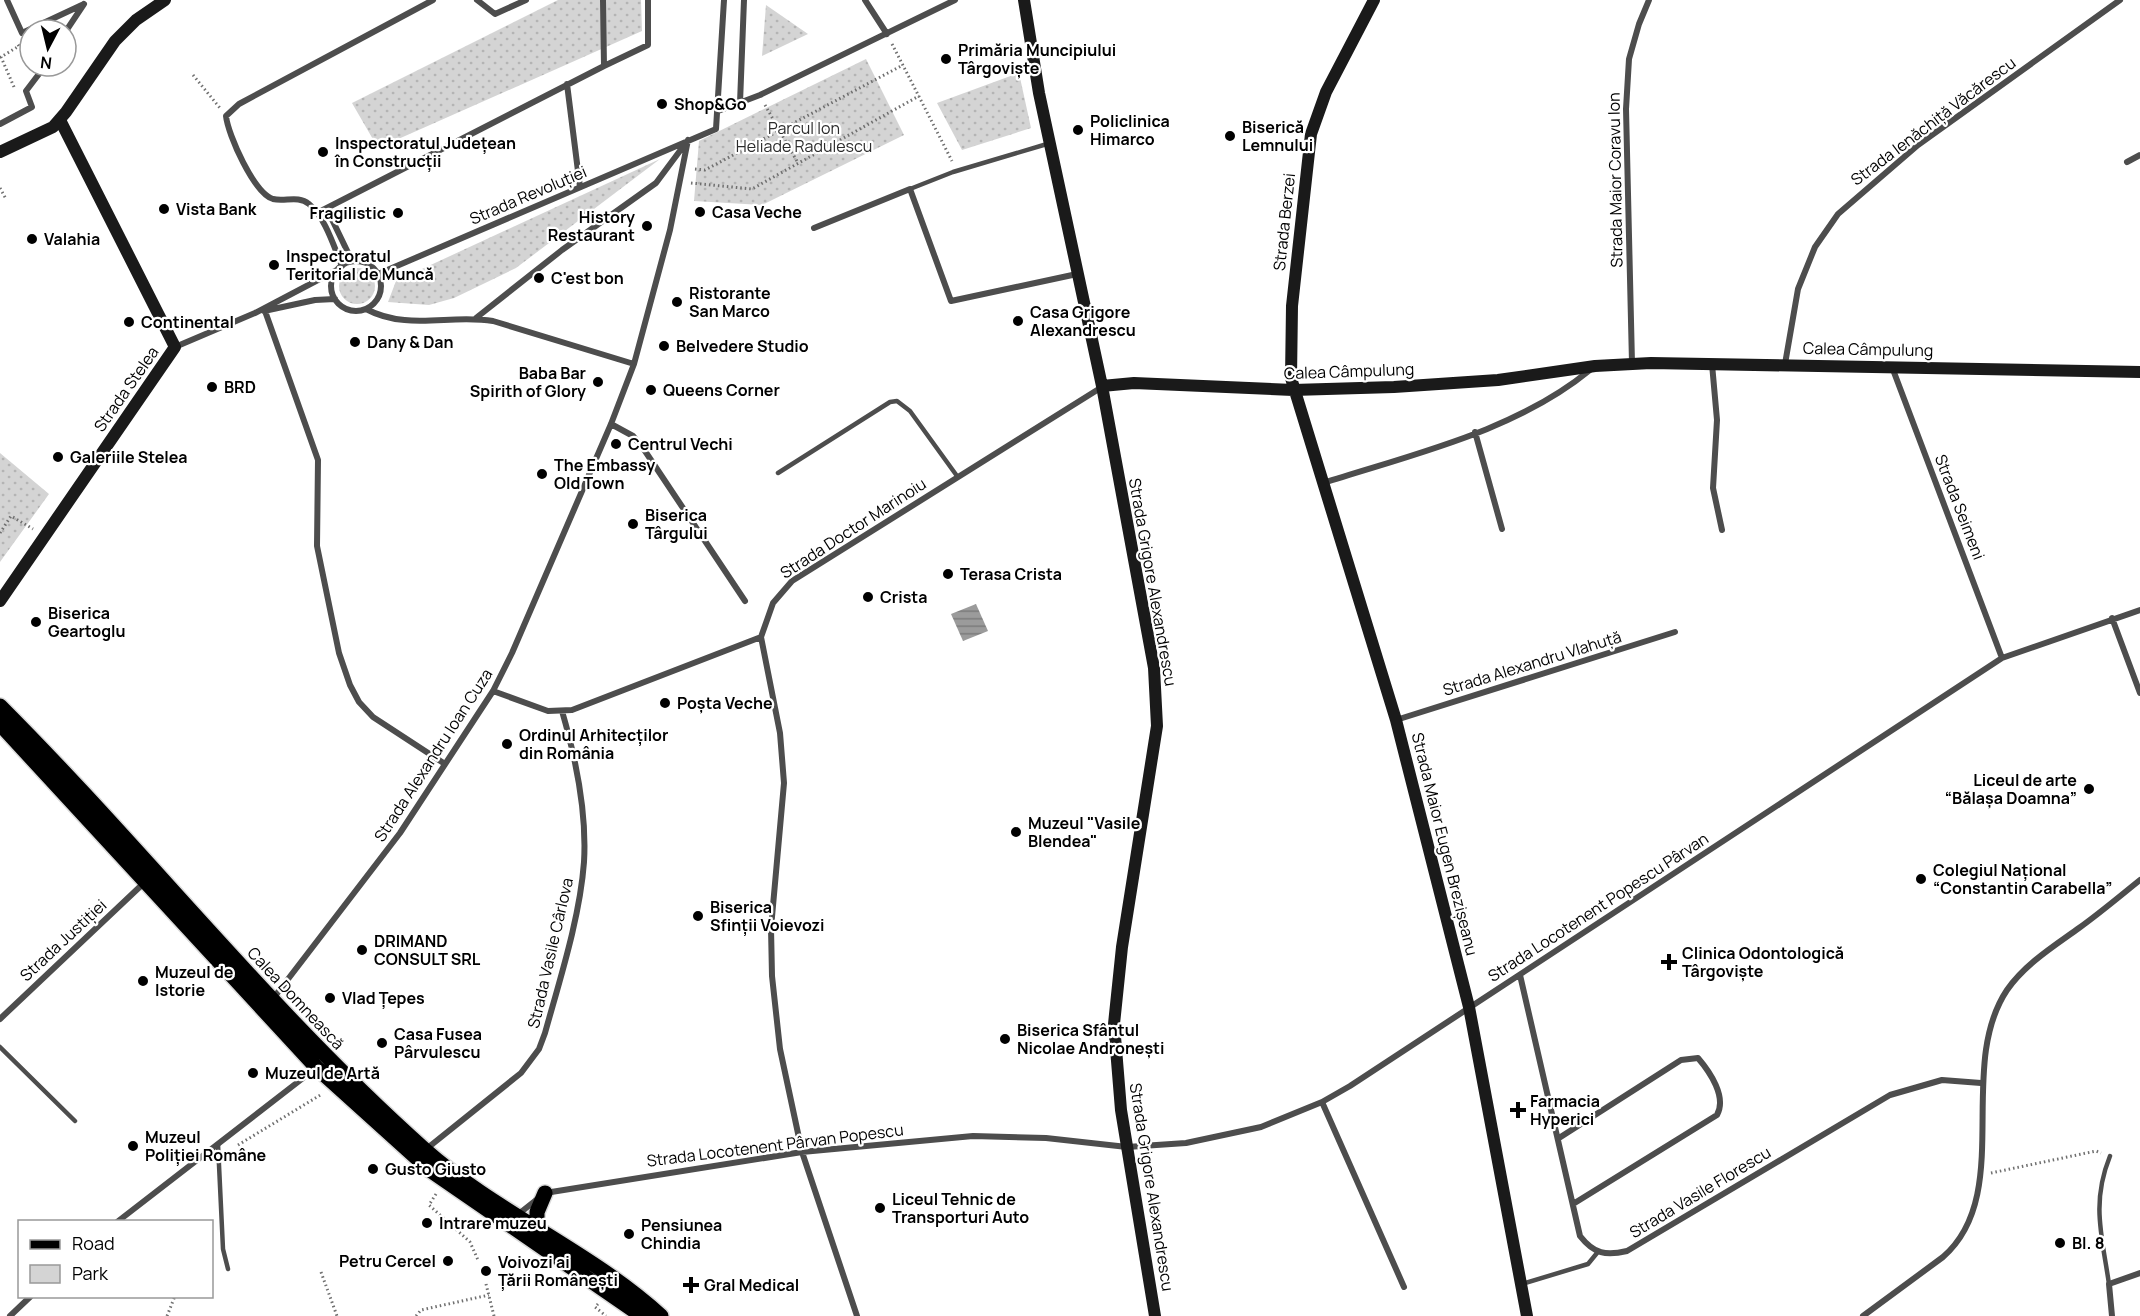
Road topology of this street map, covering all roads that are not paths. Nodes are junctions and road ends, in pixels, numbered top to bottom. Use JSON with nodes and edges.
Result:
{"nodes":[{"id":1,"x":7,"y":0,"type":"edge"},
{"id":2,"x":165,"y":0,"type":"edge"},
{"id":3,"x":433,"y":0,"type":"edge"},
{"id":4,"x":477,"y":0,"type":"edge"},
{"id":5,"x":526,"y":0,"type":"edge"},
{"id":6,"x":603,"y":0,"type":"edge"},
{"id":7,"x":648,"y":0,"type":"edge"},
{"id":8,"x":724,"y":0,"type":"edge"},
{"id":9,"x":744,"y":0,"type":"edge"},
{"id":10,"x":865,"y":0,"type":"edge"},
{"id":11,"x":955,"y":0,"type":"edge"},
{"id":12,"x":1024,"y":0,"type":"edge"},
{"id":13,"x":1374,"y":0,"type":"edge"},
{"id":14,"x":1649,"y":0,"type":"edge"},
{"id":15,"x":2120,"y":0,"type":"edge"},
{"id":16,"x":54,"y":18,"type":"edge"},
{"id":17,"x":75,"y":18,"type":"edge"},
{"id":18,"x":18,"y":24,"type":"edge"},
{"id":19,"x":887,"y":34,"type":"junction"},
{"id":20,"x":604,"y":66,"type":"junction"},
{"id":21,"x":36,"y":78,"type":"edge"},
{"id":22,"x":567,"y":84,"type":"junction"},
{"id":23,"x":740,"y":103,"type":"junction"},
{"id":24,"x":718,"y":111,"type":"junction"},
{"id":25,"x":60,"y":120,"type":"junction"},
{"id":26,"x":0,"y":124,"type":"edge"},
{"id":27,"x":688,"y":140,"type":"junction"},
{"id":28,"x":1050,"y":144,"type":"junction"},
{"id":29,"x":0,"y":152,"type":"edge"},
{"id":30,"x":2140,"y":155,"type":"edge"},
{"id":31,"x":2127,"y":162,"type":"dead end"},
{"id":32,"x":580,"y":187,"type":"junction"},
{"id":33,"x":910,"y":189,"type":"junction"},
{"id":34,"x":327,"y":209,"type":"junction"},
{"id":35,"x":318,"y":213,"type":"junction"},
{"id":36,"x":814,"y":228,"type":"dead end"},
{"id":37,"x":352,"y":261,"type":"junction"},
{"id":38,"x":340,"y":268,"type":"junction"},
{"id":39,"x":378,"y":274,"type":"junction"},
{"id":40,"x":1078,"y":274,"type":"junction"},
{"id":41,"x":335,"y":299,"type":"junction"},
{"id":42,"x":366,"y":309,"type":"junction"},
{"id":43,"x":265,"y":311,"type":"junction"},
{"id":44,"x":255,"y":313,"type":"junction"},
{"id":45,"x":476,"y":318,"type":"junction"},
{"id":46,"x":175,"y":347,"type":"junction"},
{"id":47,"x":1632,"y":363,"type":"junction"},
{"id":48,"x":1712,"y":363,"type":"junction"},
{"id":49,"x":634,"y":364,"type":"junction"},
{"id":50,"x":1785,"y":364,"type":"junction"},
{"id":51,"x":1595,"y":366,"type":"junction"},
{"id":52,"x":1892,"y":366,"type":"junction"},
{"id":53,"x":2140,"y":372,"type":"edge"},
{"id":54,"x":1102,"y":386,"type":"junction"},
{"id":55,"x":1293,"y":390,"type":"junction"},
{"id":56,"x":611,"y":424,"type":"junction"},
{"id":57,"x":1476,"y":432,"type":"junction"},
{"id":58,"x":778,"y":473,"type":"dead end"},
{"id":59,"x":957,"y":476,"type":"junction"},
{"id":60,"x":1323,"y":483,"type":"junction"},
{"id":61,"x":1502,"y":530,"type":"dead end"},
{"id":62,"x":1722,"y":530,"type":"dead end"},
{"id":63,"x":0,"y":601,"type":"edge"},
{"id":64,"x":745,"y":601,"type":"dead end"},
{"id":65,"x":2140,"y":610,"type":"edge"},
{"id":66,"x":2112,"y":618,"type":"junction"},
{"id":67,"x":1675,"y":633,"type":"dead end"},
{"id":68,"x":761,"y":637,"type":"junction"},
{"id":69,"x":2002,"y":658,"type":"junction"},
{"id":70,"x":493,"y":691,"type":"junction"},
{"id":71,"x":2140,"y":693,"type":"edge"},
{"id":72,"x":0,"y":706,"type":"edge"},
{"id":73,"x":562,"y":711,"type":"junction"},
{"id":74,"x":1396,"y":720,"type":"junction"},
{"id":75,"x":0,"y":724,"type":"edge"},
{"id":76,"x":22,"y":737,"type":"junction"},
{"id":77,"x":445,"y":764,"type":"junction"},
{"id":78,"x":150,"y":877,"type":"junction"},
{"id":79,"x":2140,"y":880,"type":"edge"},
{"id":80,"x":1520,"y":975,"type":"junction"},
{"id":81,"x":268,"y":1004,"type":"junction"},
{"id":82,"x":1469,"y":1007,"type":"junction"},
{"id":83,"x":0,"y":1019,"type":"edge"},
{"id":84,"x":0,"y":1047,"type":"edge"},
{"id":85,"x":323,"y":1063,"type":"junction"},
{"id":86,"x":1981,"y":1083,"type":"junction"},
{"id":87,"x":1322,"y":1102,"type":"junction"},
{"id":88,"x":75,"y":1121,"type":"dead end"},
{"id":89,"x":1046,"y":1138,"type":"joint"},
{"id":90,"x":1559,"y":1138,"type":"junction"},
{"id":91,"x":218,"y":1144,"type":"junction"},
{"id":92,"x":1128,"y":1147,"type":"junction"},
{"id":93,"x":425,"y":1150,"type":"junction"},
{"id":94,"x":802,"y":1152,"type":"junction"},
{"id":95,"x":2110,"y":1156,"type":"road end"},
{"id":96,"x":545,"y":1193,"type":"junction"},
{"id":97,"x":1573,"y":1204,"type":"junction"},
{"id":98,"x":118,"y":1220,"type":"edge"},
{"id":99,"x":512,"y":1220,"type":"junction"},
{"id":100,"x":537,"y":1229,"type":"junction"},
{"id":101,"x":1597,"y":1253,"type":"junction"},
{"id":102,"x":228,"y":1269,"type":"dead end"},
{"id":103,"x":2140,"y":1273,"type":"edge"},
{"id":104,"x":1521,"y":1284,"type":"junction"},
{"id":105,"x":2109,"y":1284,"type":"junction"},
{"id":106,"x":1404,"y":1287,"type":"dead end"},
{"id":107,"x":29,"y":1298,"type":"edge"},
{"id":108,"x":10,"y":1316,"type":"edge"},
{"id":109,"x":642,"y":1316,"type":"edge"},
{"id":110,"x":661,"y":1316,"type":"edge"},
{"id":111,"x":857,"y":1316,"type":"edge"},
{"id":112,"x":1155,"y":1316,"type":"edge"},
{"id":113,"x":1527,"y":1316,"type":"edge"},
{"id":114,"x":1863,"y":1316,"type":"edge"},
{"id":115,"x":2112,"y":1316,"type":"edge"}],
"edges":[{"from":1,"to":18,"type":"street"},
{"from":2,"to":25,"type":"street"},
{"from":3,"to":35,"type":"street"},
{"from":4,"to":5,"type":"street"},
{"from":6,"to":20,"type":"street"},
{"from":7,"to":20,"type":"street"},
{"from":8,"to":24,"type":"street"},
{"from":9,"to":23,"type":"street"},
{"from":10,"to":19,"type":"street"},
{"from":11,"to":19,"type":"street"},
{"from":12,"to":28,"type":"street","name":"Strada Grigore Alexandrescu"},
{"from":13,"to":55,"type":"street","name":"Strada Berzei"},
{"from":14,"to":47,"type":"street","name":"Strada Maior Coravu Ion"},
{"from":15,"to":50,"type":"street","name":"Strada Ienăchiță Văcărescu"},
{"from":16,"to":17,"type":"street"},
{"from":19,"to":23,"type":"street"},
{"from":20,"to":22,"type":"street"},
{"from":21,"to":26,"type":"street"},
{"from":22,"to":32,"type":"street"},
{"from":22,"to":34,"type":"street"},
{"from":23,"to":24,"type":"street"},
{"from":24,"to":27,"type":"street","name":"Strada Revoluției"},
{"from":25,"to":29,"type":"street"},
{"from":25,"to":46,"type":"street","name":"Strada Stelea"},
{"from":27,"to":32,"type":"street","name":"Strada Revoluției"},
{"from":27,"to":45,"type":"street"},
{"from":27,"to":49,"type":"street","name":"Strada Alexandru Ioan Cuza"},
{"from":28,"to":33,"type":"lane"},
{"from":28,"to":40,"type":"street","name":"Strada Grigore Alexandrescu"},
{"from":30,"to":31,"type":"street"},
{"from":32,"to":39,"type":"street","name":"Strada Revoluției"},
{"from":33,"to":36,"type":"street"},
{"from":33,"to":40,"type":"street"},
{"from":34,"to":35,"type":"street"},
{"from":34,"to":37,"type":"street"},
{"from":35,"to":38,"type":"street"},
{"from":37,"to":38,"type":"street"},
{"from":37,"to":39,"type":"street"},
{"from":38,"to":41,"type":"street"},
{"from":38,"to":44,"type":"street"},
{"from":39,"to":42,"type":"street"},
{"from":40,"to":54,"type":"street","name":"Strada Grigore Alexandrescu"},
{"from":41,"to":42,"type":"street"},
{"from":41,"to":43,"type":"street"},
{"from":42,"to":45,"type":"street"},
{"from":43,"to":44,"type":"street"},
{"from":43,"to":77,"type":"street"},
{"from":44,"to":46,"type":"street"},
{"from":45,"to":49,"type":"street"},
{"from":46,"to":63,"type":"street","name":"Strada Stelea"},
{"from":47,"to":48,"type":"street","name":"Calea Câmpulung"},
{"from":47,"to":51,"type":"street","name":"Calea Câmpulung"},
{"from":48,"to":50,"type":"street","name":"Calea Câmpulung"},
{"from":48,"to":62,"type":"street"},
{"from":49,"to":56,"type":"street","name":"Strada Alexandru Ioan Cuza"},
{"from":50,"to":52,"type":"street","name":"Calea Câmpulung"},
{"from":51,"to":55,"type":"street","name":"Calea Câmpulung"},
{"from":51,"to":57,"type":"street"},
{"from":52,"to":53,"type":"street","name":"Calea Câmpulung"},
{"from":52,"to":69,"type":"street","name":"Strada Seimeni"},
{"from":54,"to":55,"type":"street","name":"Calea Câmpulung"},
{"from":54,"to":59,"type":"street","name":"Strada Doctor Marinoiu"},
{"from":54,"to":92,"type":"street","name":"Strada Grigore Alexandrescu"},
{"from":55,"to":60,"type":"street","name":"Strada Maior Eugen Brezișeanu"},
{"from":56,"to":64,"type":"street"},
{"from":56,"to":70,"type":"street","name":"Strada Alexandru Ioan Cuza"},
{"from":57,"to":60,"type":"street"},
{"from":57,"to":61,"type":"street"},
{"from":58,"to":59,"type":"lane"},
{"from":59,"to":68,"type":"street","name":"Strada Doctor Marinoiu"},
{"from":60,"to":74,"type":"street","name":"Strada Maior Eugen Brezișeanu"},
{"from":65,"to":66,"type":"street","name":"Strada Locotenent Popescu Pârvan"},
{"from":66,"to":69,"type":"street","name":"Strada Locotenent Popescu Pârvan"},
{"from":66,"to":71,"type":"street"},
{"from":67,"to":74,"type":"street","name":"Strada Alexandru Vlahuță"},
{"from":68,"to":73,"type":"street"},
{"from":68,"to":94,"type":"street"},
{"from":69,"to":80,"type":"street","name":"Strada Locotenent Popescu Pârvan"},
{"from":70,"to":73,"type":"street"},
{"from":70,"to":77,"type":"street","name":"Strada Alexandru Ioan Cuza"},
{"from":72,"to":76,"type":"main road","name":"Calea Domnească"},
{"from":73,"to":93,"type":"street","name":"Strada Vasile Cârlova"},
{"from":74,"to":82,"type":"street","name":"Strada Maior Eugen Brezișeanu"},
{"from":75,"to":76,"type":"main road","name":"Calea Domnească"},
{"from":76,"to":78,"type":"main road","name":"Calea Domnească"},
{"from":77,"to":81,"type":"street","name":"Strada Alexandru Ioan Cuza"},
{"from":78,"to":81,"type":"main road","name":"Calea Domnească"},
{"from":78,"to":83,"type":"street","name":"Strada Justiției"},
{"from":79,"to":86,"type":"street"},
{"from":80,"to":82,"type":"street","name":"Strada Locotenent Popescu Pârvan"},
{"from":80,"to":90,"type":"street"},
{"from":81,"to":85,"type":"main road","name":"Calea Domnească"},
{"from":82,"to":87,"type":"street","name":"Strada Locotenent Popescu Pârvan"},
{"from":82,"to":104,"type":"street","name":"Strada Maior Eugen Brezișeanu"},
{"from":84,"to":88,"type":"lane"},
{"from":85,"to":91,"type":"street"},
{"from":85,"to":93,"type":"main road","name":"Calea Domnească"},
{"from":85,"to":99,"type":"main road","name":"Calea Domnească"},
{"from":86,"to":101,"type":"street","name":"Strada Vasile Florescu"},
{"from":86,"to":114,"type":"street"},
{"from":87,"to":92,"type":"street","name":"Strada Locotenent Popescu Pârvan"},
{"from":87,"to":106,"type":"street"},
{"from":89,"to":92,"type":"street","name":"Strada Locotenent Popescu Pârvan"},
{"from":89,"to":94,"type":"street","name":"Strada Locotenent Pârvan Popescu"},
{"from":90,"to":97,"type":"street"},
{"from":90,"to":97,"type":"street"},
{"from":91,"to":98,"type":"street"},
{"from":91,"to":102,"type":"lane"},
{"from":92,"to":112,"type":"street","name":"Strada Grigore Alexandrescu"},
{"from":93,"to":99,"type":"main road","name":"Calea Domnească"},
{"from":94,"to":96,"type":"street","name":"Strada Locotenent Pârvan Popescu"},
{"from":94,"to":111,"type":"street"},
{"from":95,"to":105,"type":"lane"},
{"from":96,"to":99,"type":"street"},
{"from":96,"to":100,"type":"main road"},
{"from":97,"to":101,"type":"street"},
{"from":99,"to":100,"type":"main road","name":"Calea Domnească"},
{"from":99,"to":109,"type":"main road","name":"Calea Domnească"},
{"from":100,"to":110,"type":"main road","name":"Calea Domnească"},
{"from":101,"to":104,"type":"lane"},
{"from":103,"to":105,"type":"street"},
{"from":104,"to":113,"type":"street","name":"Strada Maior Eugen Brezișeanu"},
{"from":105,"to":115,"type":"street"},
{"from":107,"to":108,"type":"street"}]}
